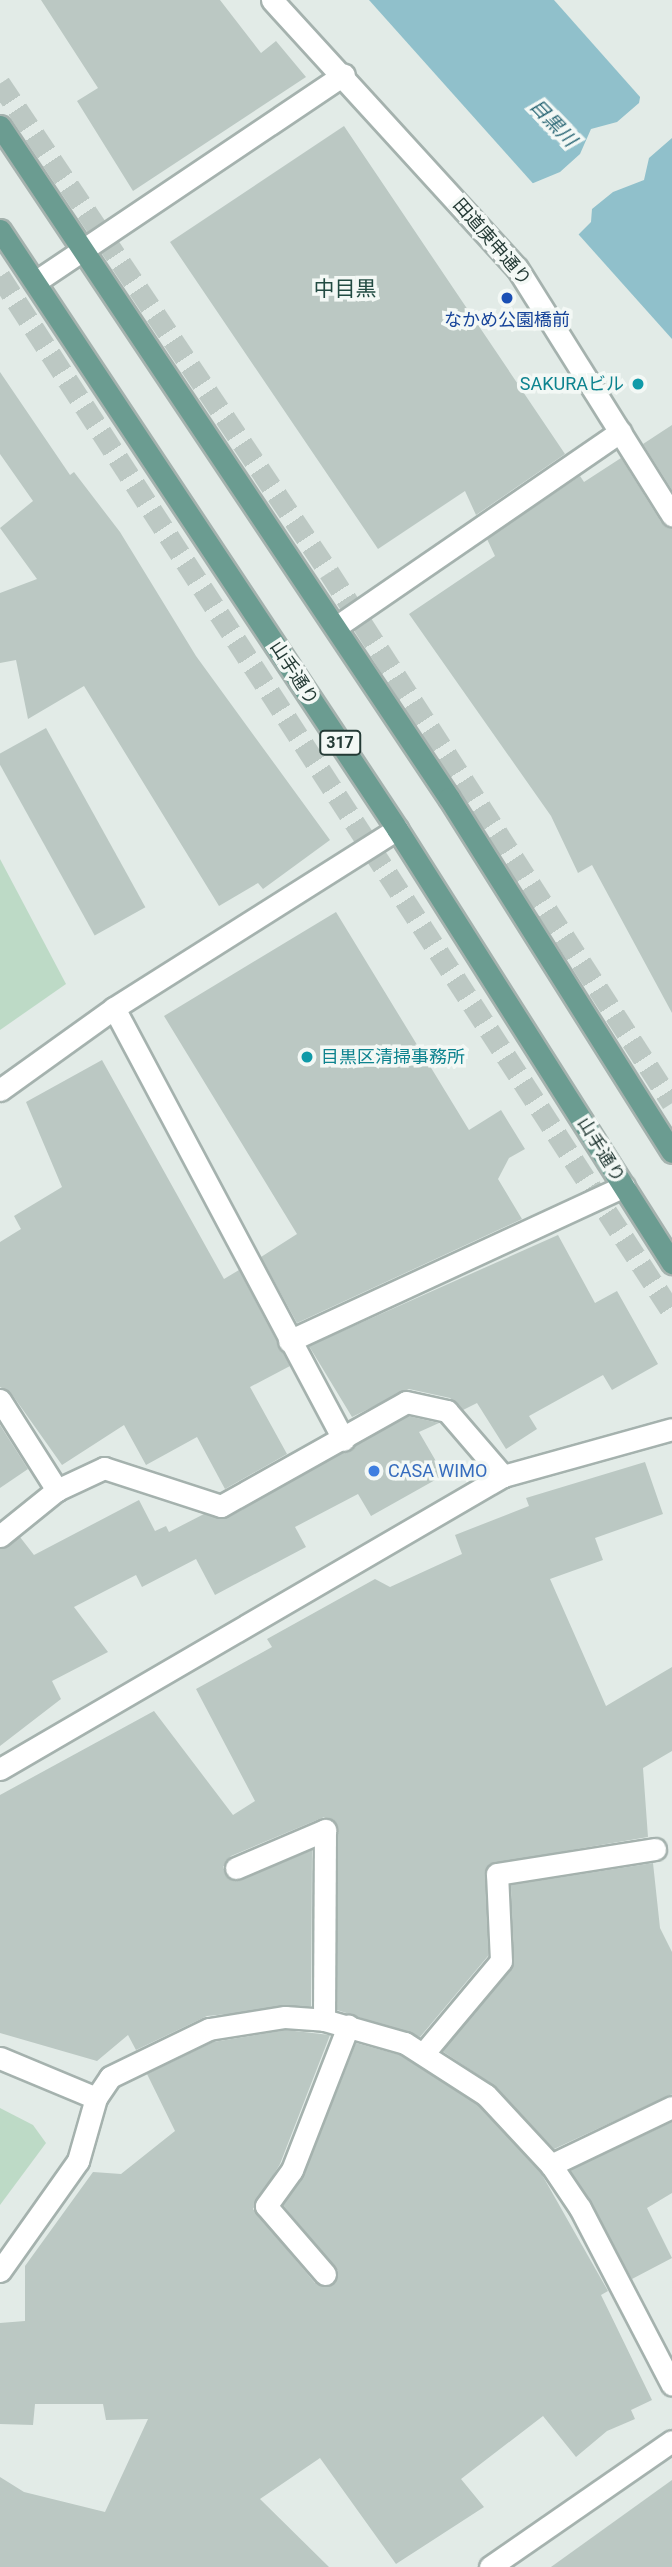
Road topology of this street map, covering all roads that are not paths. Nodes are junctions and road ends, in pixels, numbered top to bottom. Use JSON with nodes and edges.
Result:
{"nodes":[{"id":1,"x":272,"y":0,"type":"edge"},
{"id":2,"x":344,"y":74,"type":"junction"},
{"id":3,"x":0,"y":126,"type":"edge"},
{"id":4,"x":0,"y":230,"type":"edge"},
{"id":5,"x":84,"y":250,"type":"junction"},
{"id":6,"x":35,"y":282,"type":"junction"},
{"id":7,"x":620,"y":432,"type":"junction"},
{"id":8,"x":672,"y":514,"type":"edge"},
{"id":9,"x":335,"y":627,"type":"junction"},
{"id":10,"x":397,"y":829,"type":"junction"},
{"id":11,"x":114,"y":1008,"type":"junction"},
{"id":12,"x":0,"y":1090,"type":"edge"},
{"id":13,"x":672,"y":1152,"type":"edge"},
{"id":14,"x":624,"y":1186,"type":"junction"},
{"id":15,"x":672,"y":1263,"type":"edge"},
{"id":16,"x":289,"y":1341,"type":"junction"},
{"id":17,"x":0,"y":1400,"type":"edge"},
{"id":18,"x":672,"y":1429,"type":"edge"},
{"id":19,"x":344,"y":1440,"type":"junction"},
{"id":20,"x":503,"y":1476,"type":"junction"},
{"id":21,"x":57,"y":1490,"type":"junction"},
{"id":22,"x":0,"y":1536,"type":"edge"},
{"id":23,"x":0,"y":1769,"type":"edge"},
{"id":24,"x":656,"y":1849,"type":"dead end"},
{"id":25,"x":236,"y":1868,"type":"dead end"},
{"id":26,"x":324,"y":2020,"type":"junction"},
{"id":27,"x":348,"y":2026,"type":"junction"},
{"id":28,"x":423,"y":2054,"type":"junction"},
{"id":29,"x":0,"y":2058,"type":"edge"},
{"id":30,"x":96,"y":2098,"type":"junction"},
{"id":31,"x":672,"y":2107,"type":"edge"},
{"id":32,"x":551,"y":2165,"type":"junction"},
{"id":33,"x":0,"y":2271,"type":"edge"},
{"id":34,"x":325,"y":2274,"type":"dead end"},
{"id":35,"x":672,"y":2385,"type":"edge"},
{"id":36,"x":672,"y":2441,"type":"edge"},
{"id":37,"x":490,"y":2567,"type":"edge"}],
"edges":[{"from":1,"to":2,"type":"street","name":"田道庚申通り"},
{"from":2,"to":5,"type":"street"},
{"from":2,"to":7,"type":"street","name":"田道庚申通り"},
{"from":3,"to":5,"type":"main road"},
{"from":4,"to":6,"type":"main road","name":"山手通り","number":"317"},
{"from":5,"to":6,"type":"street"},
{"from":5,"to":9,"type":"main road"},
{"from":6,"to":10,"type":"main road","name":"山手通り","number":"317"},
{"from":7,"to":8,"type":"street","name":"田道庚申通り"},
{"from":7,"to":9,"type":"street"},
{"from":9,"to":13,"type":"main road"},
{"from":10,"to":11,"type":"street"},
{"from":10,"to":14,"type":"main road","name":"山手通り","number":"317"},
{"from":11,"to":12,"type":"street"},
{"from":11,"to":16,"type":"street"},
{"from":14,"to":15,"type":"main road","name":"山手通り","number":"317"},
{"from":14,"to":16,"type":"street"},
{"from":16,"to":19,"type":"street"},
{"from":17,"to":21,"type":"street"},
{"from":18,"to":20,"type":"street"},
{"from":19,"to":20,"type":"street"},
{"from":19,"to":21,"type":"street"},
{"from":20,"to":23,"type":"street"},
{"from":21,"to":22,"type":"street"},
{"from":24,"to":28,"type":"street"},
{"from":25,"to":26,"type":"street"},
{"from":26,"to":27,"type":"street"},
{"from":26,"to":30,"type":"street"},
{"from":27,"to":28,"type":"street"},
{"from":27,"to":34,"type":"street"},
{"from":28,"to":32,"type":"street"},
{"from":29,"to":30,"type":"street"},
{"from":30,"to":33,"type":"street"},
{"from":31,"to":32,"type":"street"},
{"from":32,"to":35,"type":"street"},
{"from":36,"to":37,"type":"street"}]}
